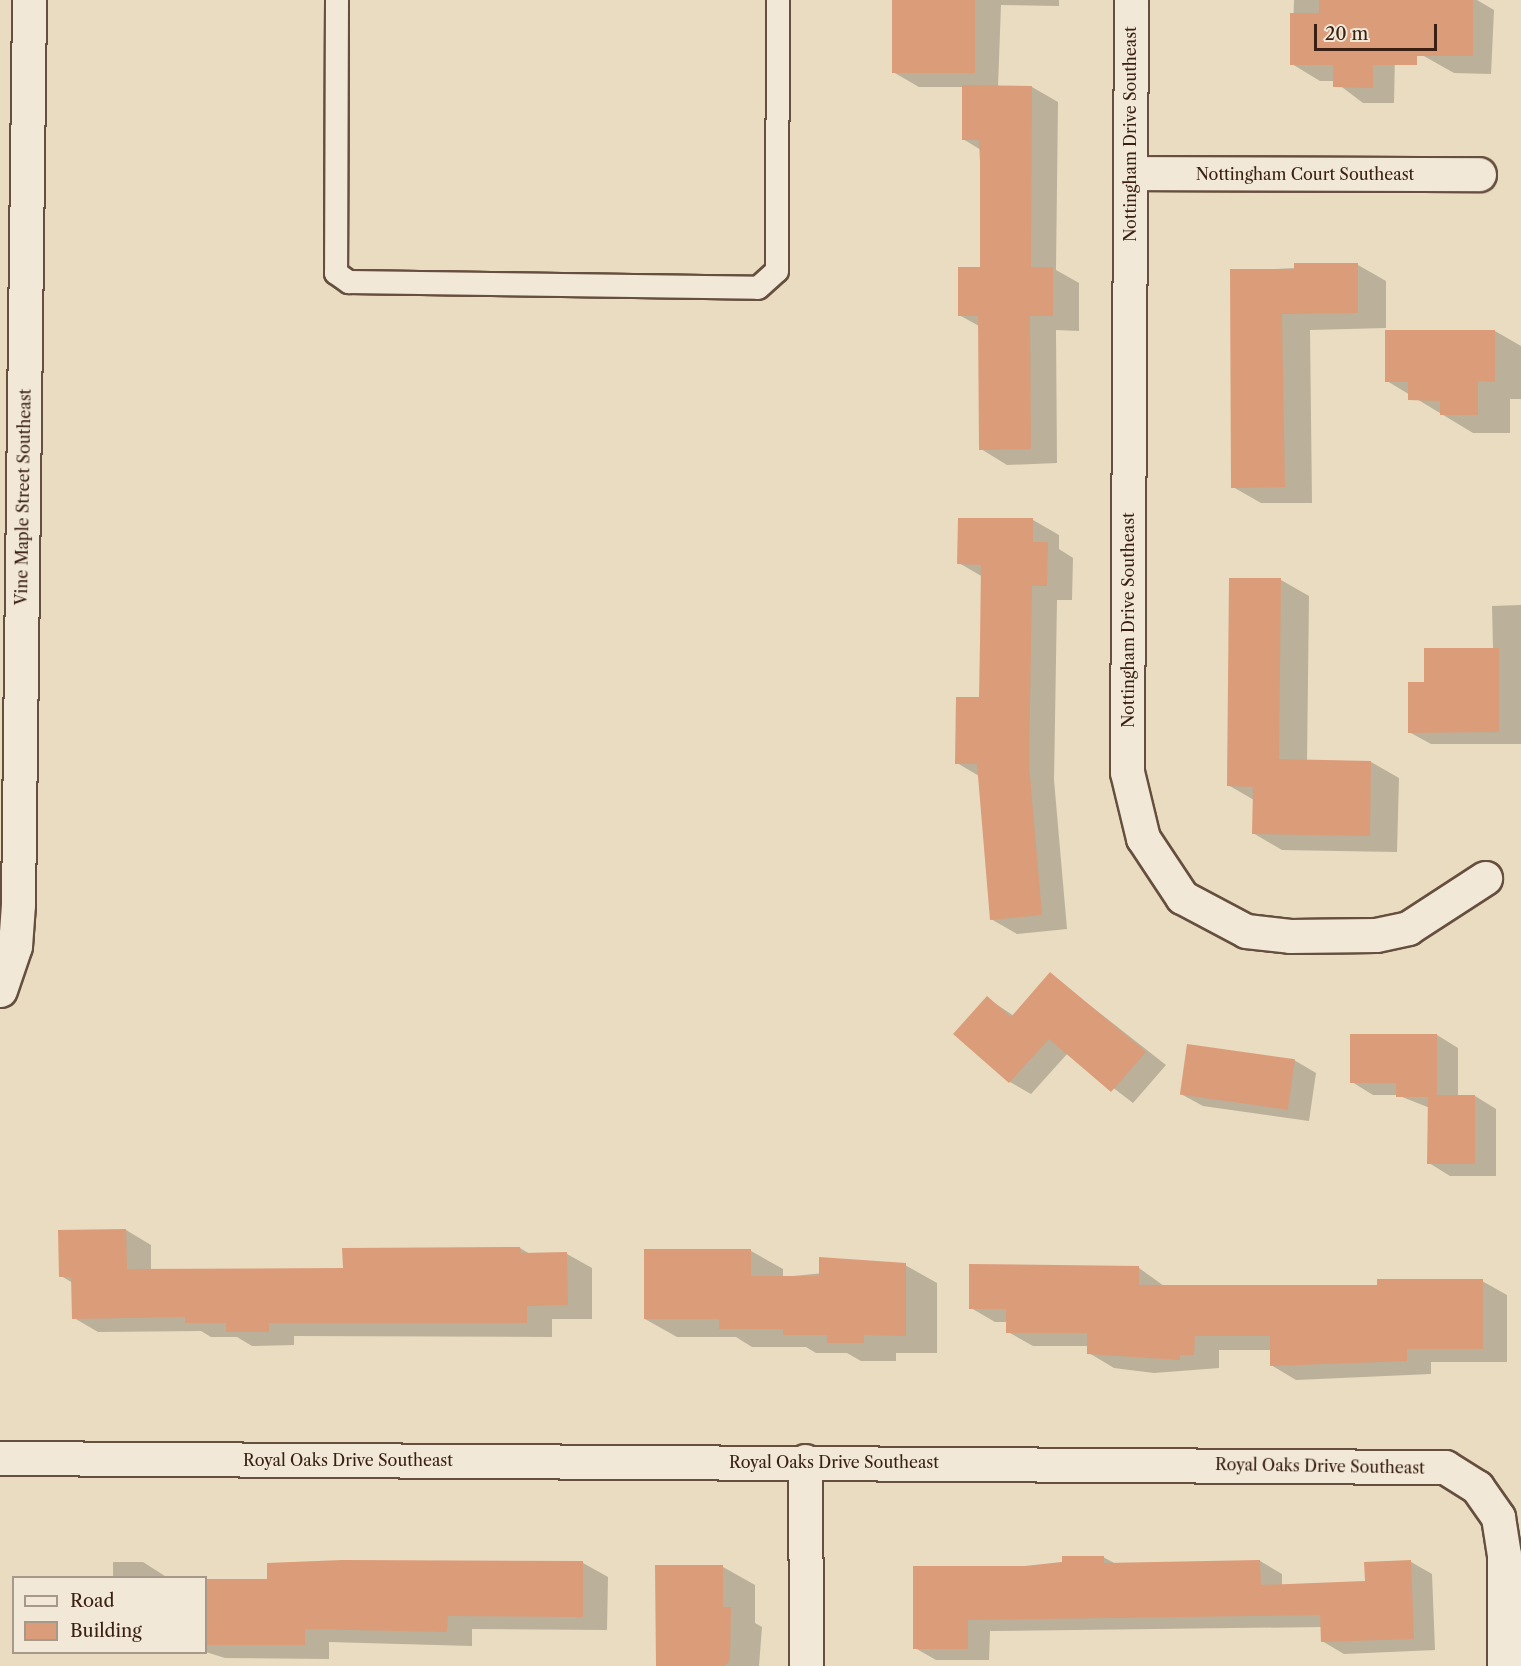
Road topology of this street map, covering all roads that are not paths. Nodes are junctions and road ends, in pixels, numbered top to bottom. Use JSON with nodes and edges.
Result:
{"nodes":[{"id":1,"x":29,"y":0,"type":"edge"},
{"id":2,"x":337,"y":0,"type":"edge"},
{"id":3,"x":778,"y":0,"type":"edge"},
{"id":4,"x":1131,"y":0,"type":"edge"},
{"id":5,"x":1130,"y":173,"type":"junction"},
{"id":6,"x":1479,"y":174,"type":"dead end"},
{"id":7,"x":1485,"y":878,"type":"dead end"},
{"id":8,"x":8,"y":946,"type":"edge"},
{"id":9,"x":0,"y":990,"type":"edge"},
{"id":10,"x":0,"y":1458,"type":"edge"},
{"id":11,"x":805,"y":1461,"type":"junction"},
{"id":12,"x":806,"y":1666,"type":"edge"},
{"id":13,"x":1504,"y":1666,"type":"edge"}],
"edges":[{"from":1,"to":8,"type":"street","name":"Vine Maple Street Southeast"},
{"from":2,"to":3,"type":"lane"},
{"from":4,"to":5,"type":"street","name":"Nottingham Drive Southeast"},
{"from":5,"to":6,"type":"street","name":"Nottingham Court Southeast"},
{"from":5,"to":7,"type":"street","name":"Nottingham Drive Southeast"},
{"from":8,"to":9,"type":"street","name":"Vine Maple Street Southeast"},
{"from":10,"to":11,"type":"street","name":"Royal Oaks Drive Southeast"},
{"from":11,"to":12,"type":"street"},
{"from":11,"to":13,"type":"street","name":"Royal Oaks Drive Southeast"}]}
